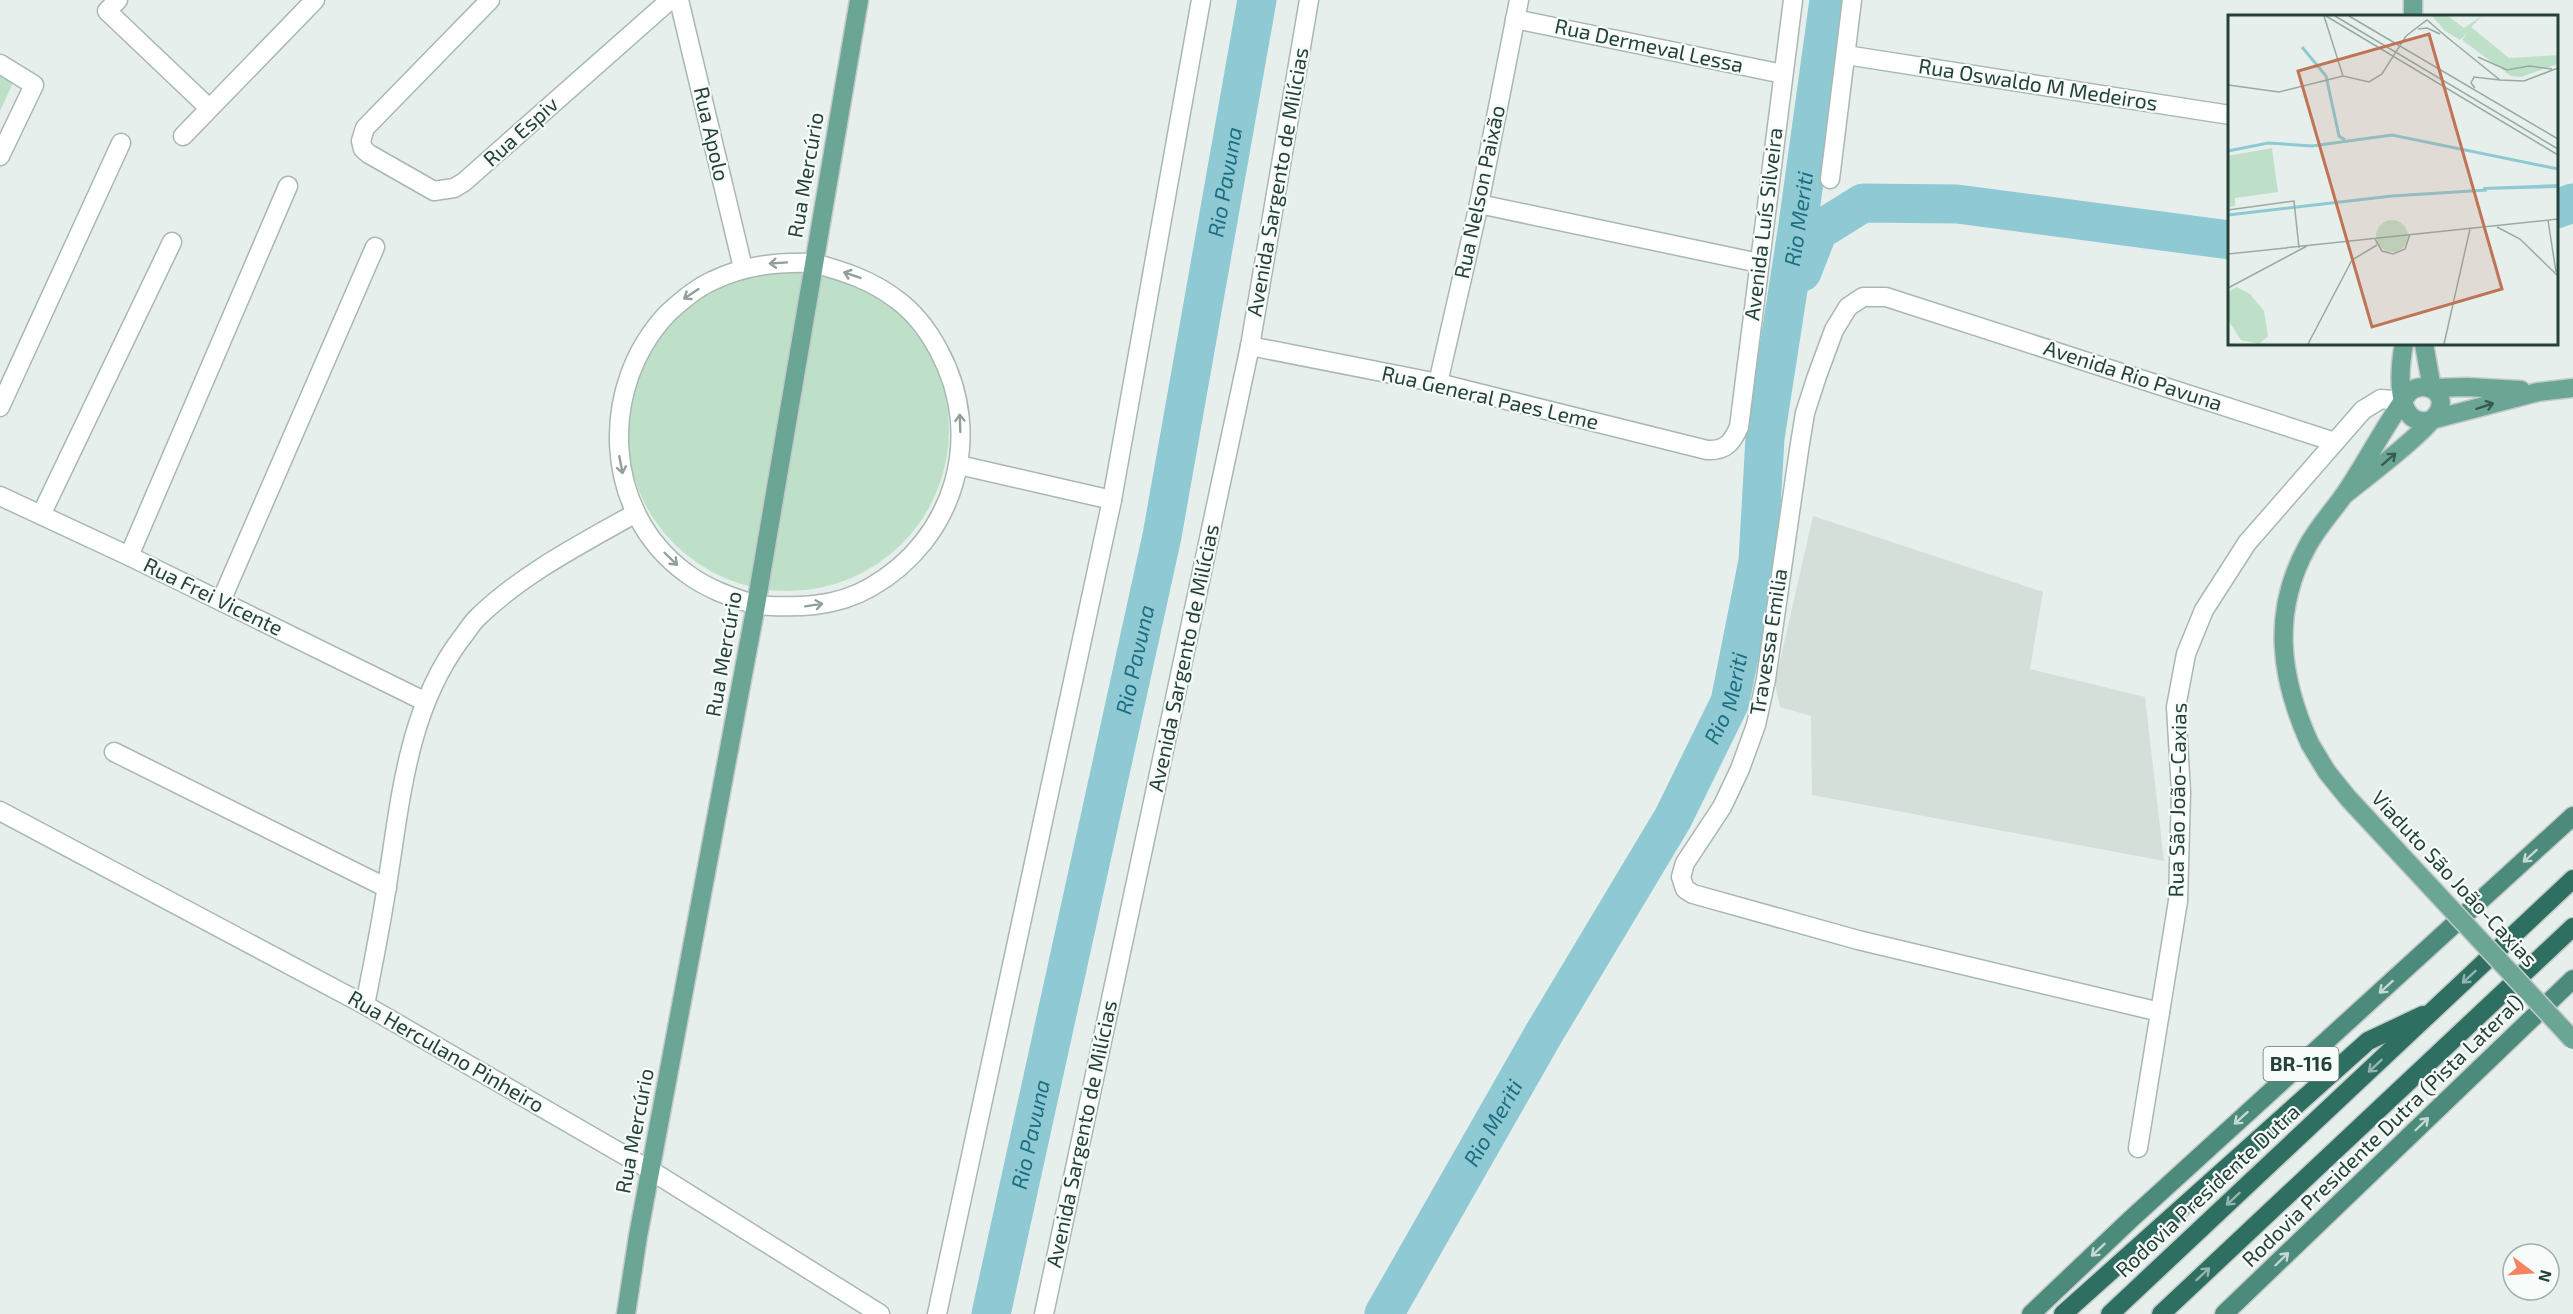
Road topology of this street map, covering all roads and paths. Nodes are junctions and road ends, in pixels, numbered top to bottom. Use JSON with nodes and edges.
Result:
{"nodes":[{"id":1,"x":315,"y":0,"type":"edge"},
{"id":2,"x":490,"y":0,"type":"edge"},
{"id":3,"x":670,"y":0,"type":"edge"},
{"id":4,"x":679,"y":0,"type":"edge"},
{"id":5,"x":859,"y":0,"type":"edge"},
{"id":6,"x":1201,"y":0,"type":"edge"},
{"id":7,"x":1309,"y":0,"type":"edge"},
{"id":8,"x":1519,"y":0,"type":"edge"},
{"id":9,"x":1793,"y":0,"type":"edge"},
{"id":10,"x":1852,"y":0,"type":"edge"},
{"id":11,"x":2413,"y":0,"type":"edge"},
{"id":12,"x":113,"y":5,"type":"edge"},
{"id":13,"x":2414,"y":15,"type":"edge"},
{"id":14,"x":1515,"y":19,"type":"junction"},
{"id":15,"x":1846,"y":55,"type":"junction"},
{"id":16,"x":0,"y":64,"type":"edge"},
{"id":17,"x":1783,"y":74,"type":"junction"},
{"id":18,"x":209,"y":108,"type":"junction"},
{"id":19,"x":2228,"y":115,"type":"edge"},
{"id":20,"x":183,"y":136,"type":"dead end"},
{"id":21,"x":121,"y":143,"type":"dead end"},
{"id":22,"x":0,"y":156,"type":"edge"},
{"id":23,"x":1830,"y":179,"type":"dead end"},
{"id":24,"x":288,"y":186,"type":"dead end"},
{"id":25,"x":1479,"y":204,"type":"junction"},
{"id":26,"x":172,"y":242,"type":"dead end"},
{"id":27,"x":375,"y":247,"type":"dead end"},
{"id":28,"x":813,"y":263,"type":"junction"},
{"id":29,"x":1759,"y":263,"type":"junction"},
{"id":30,"x":743,"y":268,"type":"junction"},
{"id":31,"x":1932,"y":310,"type":"joint"},
{"id":32,"x":2404,"y":345,"type":"edge"},
{"id":33,"x":2424,"y":345,"type":"edge"},
{"id":34,"x":1250,"y":346,"type":"junction"},
{"id":35,"x":1438,"y":383,"type":"junction"},
{"id":36,"x":2432,"y":388,"type":"junction"},
{"id":37,"x":2573,"y":388,"type":"edge"},
{"id":38,"x":2538,"y":392,"type":"junction"},
{"id":39,"x":2404,"y":401,"type":"junction"},
{"id":40,"x":0,"y":407,"type":"edge"},
{"id":41,"x":2432,"y":419,"type":"junction"},
{"id":42,"x":2335,"y":442,"type":"junction"},
{"id":43,"x":1728,"y":446,"type":"joint"},
{"id":44,"x":959,"y":465,"type":"junction"},
{"id":45,"x":0,"y":496,"type":"edge"},
{"id":46,"x":2343,"y":496,"type":"junction"},
{"id":47,"x":1112,"y":500,"type":"junction"},
{"id":48,"x":636,"y":513,"type":"junction"},
{"id":49,"x":41,"y":515,"type":"junction"},
{"id":50,"x":129,"y":556,"type":"junction"},
{"id":51,"x":221,"y":601,"type":"junction"},
{"id":52,"x":756,"y":605,"type":"junction"},
{"id":53,"x":424,"y":701,"type":"junction"},
{"id":54,"x":114,"y":752,"type":"dead end"},
{"id":55,"x":0,"y":811,"type":"edge"},
{"id":56,"x":2573,"y":816,"type":"edge"},
{"id":57,"x":2573,"y":879,"type":"edge"},
{"id":58,"x":387,"y":888,"type":"junction"},
{"id":59,"x":2573,"y":927,"type":"edge"},
{"id":60,"x":2573,"y":979,"type":"edge"},
{"id":61,"x":365,"y":1005,"type":"junction"},
{"id":62,"x":2433,"y":1011,"type":"junction"},
{"id":63,"x":2160,"y":1012,"type":"junction"},
{"id":64,"x":2573,"y":1040,"type":"edge"},
{"id":65,"x":2138,"y":1148,"type":"dead end"},
{"id":66,"x":650,"y":1170,"type":"junction"},
{"id":67,"x":626,"y":1314,"type":"edge"},
{"id":68,"x":879,"y":1314,"type":"edge"},
{"id":69,"x":937,"y":1314,"type":"edge"},
{"id":70,"x":1044,"y":1314,"type":"edge"},
{"id":71,"x":2031,"y":1314,"type":"edge"},
{"id":72,"x":2063,"y":1314,"type":"edge"},
{"id":73,"x":2110,"y":1314,"type":"edge"},
{"id":74,"x":2161,"y":1314,"type":"edge"},
{"id":75,"x":2224,"y":1314,"type":"edge"}],
"edges":[{"from":1,"to":18,"type":"street"},
{"from":2,"to":3,"type":"street","name":"Rua Espiv"},
{"from":4,"to":30,"type":"street","name":"Rua Apolo"},
{"from":5,"to":28,"type":"main road","name":"Rua Mercúrio"},
{"from":6,"to":47,"type":"street"},
{"from":7,"to":34,"type":"street","name":"Avenida Sargento de Milícias"},
{"from":8,"to":14,"type":"street","name":"Rua Nelson Paixão"},
{"from":9,"to":17,"type":"street","name":"Avenida Luís Silveira"},
{"from":10,"to":15,"type":"street"},
{"from":11,"to":13,"type":"main road"},
{"from":12,"to":18,"type":"street"},
{"from":14,"to":17,"type":"street","name":"Rua Dermeval Lessa"},
{"from":14,"to":25,"type":"street","name":"Rua Nelson Paixão"},
{"from":15,"to":19,"type":"street","name":"Rua Oswaldo M Medeiros"},
{"from":15,"to":23,"type":"street"},
{"from":16,"to":22,"type":"street"},
{"from":17,"to":29,"type":"street","name":"Avenida Luís Silveira"},
{"from":18,"to":20,"type":"street"},
{"from":21,"to":40,"type":"street"},
{"from":24,"to":50,"type":"street"},
{"from":25,"to":29,"type":"street"},
{"from":25,"to":35,"type":"street","name":"Rua Nelson Paixão"},
{"from":26,"to":49,"type":"street"},
{"from":27,"to":51,"type":"street"},
{"from":28,"to":30,"type":"street","one_way":true},
{"from":44,"to":28,"type":"street","one_way":true},
{"from":28,"to":52,"type":"main road","name":"Rua Mercúrio"},
{"from":29,"to":43,"type":"street","name":"Avenida Luís Silveira"},
{"from":30,"to":48,"type":"street","one_way":true},
{"from":31,"to":42,"type":"street","name":"Avenida Rio Pavuna"},
{"from":31,"to":63,"type":"street","name":"Travessa Emilia"},
{"from":32,"to":39,"type":"main road"},
{"from":33,"to":36,"type":"main road"},
{"from":34,"to":35,"type":"street","name":"Rua General Paes Leme"},
{"from":34,"to":70,"type":"street","name":"Avenida Sargento de Milícias"},
{"from":35,"to":43,"type":"street","name":"Rua General Paes Leme"},
{"from":36,"to":38,"type":"main road"},
{"from":36,"to":39,"type":"main road"},
{"from":36,"to":41,"type":"main road"},
{"from":37,"to":38,"type":"main road"},
{"from":41,"to":38,"type":"main road","one_way":true},
{"from":39,"to":41,"type":"main road"},
{"from":39,"to":42,"type":"street","name":"Rua São João-Caxias"},
{"from":39,"to":46,"type":"main road"},
{"from":46,"to":41,"type":"main road","one_way":true},
{"from":42,"to":63,"type":"street","name":"Rua São João-Caxias"},
{"from":44,"to":47,"type":"street"},
{"from":52,"to":44,"type":"street","one_way":true},
{"from":45,"to":49,"type":"street","name":"Rua Frei Vicente"},
{"from":46,"to":64,"type":"main road","name":"Viaduto São João-Caxias","bridge":true},
{"from":47,"to":69,"type":"street"},
{"from":48,"to":52,"type":"street","one_way":true},
{"from":48,"to":53,"type":"street"},
{"from":49,"to":50,"type":"street","name":"Rua Frei Vicente"},
{"from":50,"to":51,"type":"street","name":"Rua Frei Vicente"},
{"from":51,"to":53,"type":"street","name":"Rua Frei Vicente"},
{"from":52,"to":66,"type":"main road","name":"Rua Mercúrio"},
{"from":53,"to":58,"type":"street"},
{"from":54,"to":58,"type":"street"},
{"from":55,"to":61,"type":"street","name":"Rua Herculano Pinheiro"},
{"from":56,"to":71,"type":"highway","number":"BR-116","one_way":true},
{"from":57,"to":62,"type":"highway","name":"Rodovia Presidente Dutra","number":"BR-116","one_way":true},
{"from":58,"to":61,"type":"street"},
{"from":74,"to":59,"type":"highway","one_way":true},
{"from":75,"to":60,"type":"highway","name":"Rodovia Presidente Dutra (Pista Lateral)","one_way":true},
{"from":61,"to":66,"type":"street","name":"Rua Herculano Pinheiro"},
{"from":62,"to":72,"type":"highway"},
{"from":62,"to":73,"type":"highway","name":"Rodovia Presidente Dutra","number":"BR-116","one_way":true},
{"from":63,"to":65,"type":"street","name":"Rua São João-Caxias"},
{"from":66,"to":67,"type":"main road","name":"Rua Mercúrio"},
{"from":66,"to":68,"type":"street","name":"Rua Herculano Pinheiro"}]}
